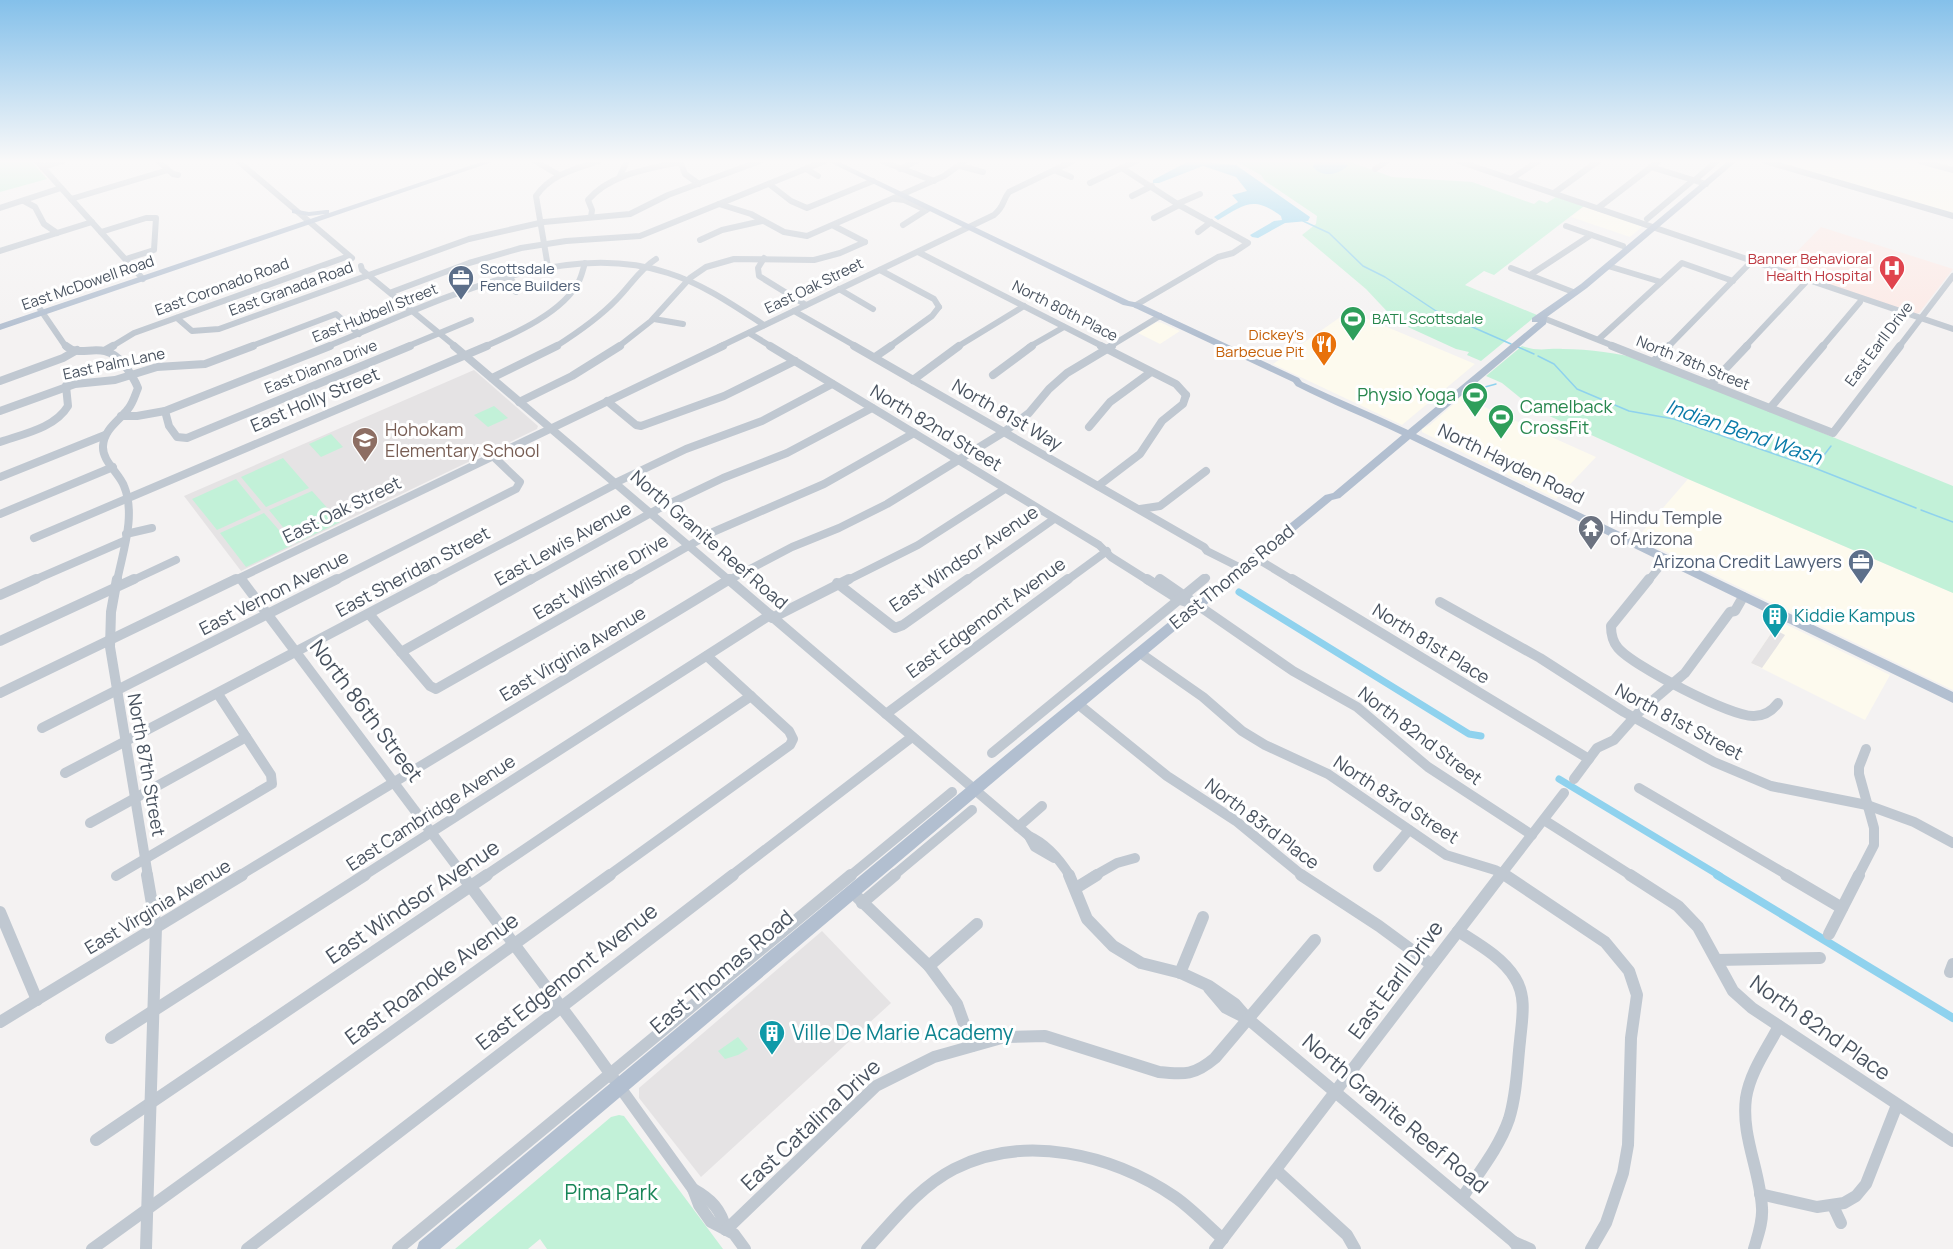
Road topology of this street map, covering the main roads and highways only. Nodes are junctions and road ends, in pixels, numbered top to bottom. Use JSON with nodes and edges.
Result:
{"nodes":[{"id":1,"x":311,"y":219,"type":"edge"},
{"id":2,"x":312,"y":219,"type":"edge"},
{"id":3,"x":954,"y":219,"type":"edge"},
{"id":4,"x":956,"y":219,"type":"edge"},
{"id":5,"x":1654,"y":219,"type":"edge"},
{"id":6,"x":1655,"y":219,"type":"edge"},
{"id":7,"x":307,"y":221,"type":"junction"},
{"id":8,"x":1650,"y":224,"type":"junction"},
{"id":9,"x":971,"y":226,"type":"junction"},
{"id":10,"x":1573,"y":292,"type":"junction"},
{"id":11,"x":41,"y":311,"type":"junction"},
{"id":12,"x":0,"y":323,"type":"edge"},
{"id":13,"x":0,"y":327,"type":"edge"},
{"id":14,"x":1488,"y":364,"type":"junction"},
{"id":15,"x":1299,"y":383,"type":"junction"},
{"id":16,"x":1450,"y":395,"type":"junction"},
{"id":17,"x":1344,"y":404,"type":"junction"},
{"id":18,"x":1406,"y":433,"type":"junction"},
{"id":19,"x":1953,"y":698,"type":"edge"},
{"id":20,"x":426,"y":1249,"type":"edge"}],
"edges":[{"from":1,"to":7,"type":"main road","name":"East McDowell Road"},
{"from":2,"to":7,"type":"main road","name":"East McDowell Road"},
{"from":3,"to":9,"type":"main road","name":"North Hayden Road"},
{"from":4,"to":9,"type":"main road","name":"North Hayden Road"},
{"from":5,"to":8,"type":"main road","name":"East Thomas Road"},
{"from":6,"to":8,"type":"main road","name":"East Thomas Road"},
{"from":7,"to":11,"type":"main road","name":"East McDowell Road"},
{"from":8,"to":10,"type":"main road","name":"East Thomas Road"},
{"from":8,"to":10,"type":"main road","name":"East Thomas Road"},
{"from":9,"to":15,"type":"main road","name":"North Hayden Road"},
{"from":10,"to":14,"type":"main road","name":"East Thomas Road"},
{"from":11,"to":12,"type":"main road","name":"East McDowell Road"},
{"from":11,"to":13,"type":"main road","name":"East McDowell Road"},
{"from":14,"to":16,"type":"main road","name":"East Thomas Road"},
{"from":14,"to":16,"type":"main road","name":"East Thomas Road"},
{"from":15,"to":17,"type":"main road","name":"North Hayden Road"},
{"from":15,"to":17,"type":"main road","name":"North Hayden Road"},
{"from":16,"to":18,"type":"main road","name":"East Thomas Road"},
{"from":16,"to":18,"type":"main road","name":"East Thomas Road"},
{"from":17,"to":18,"type":"main road","name":"North Hayden Road"},
{"from":18,"to":19,"type":"main road","name":"North Hayden Road"},
{"from":18,"to":20,"type":"main road","name":"East Thomas Road"}]}
